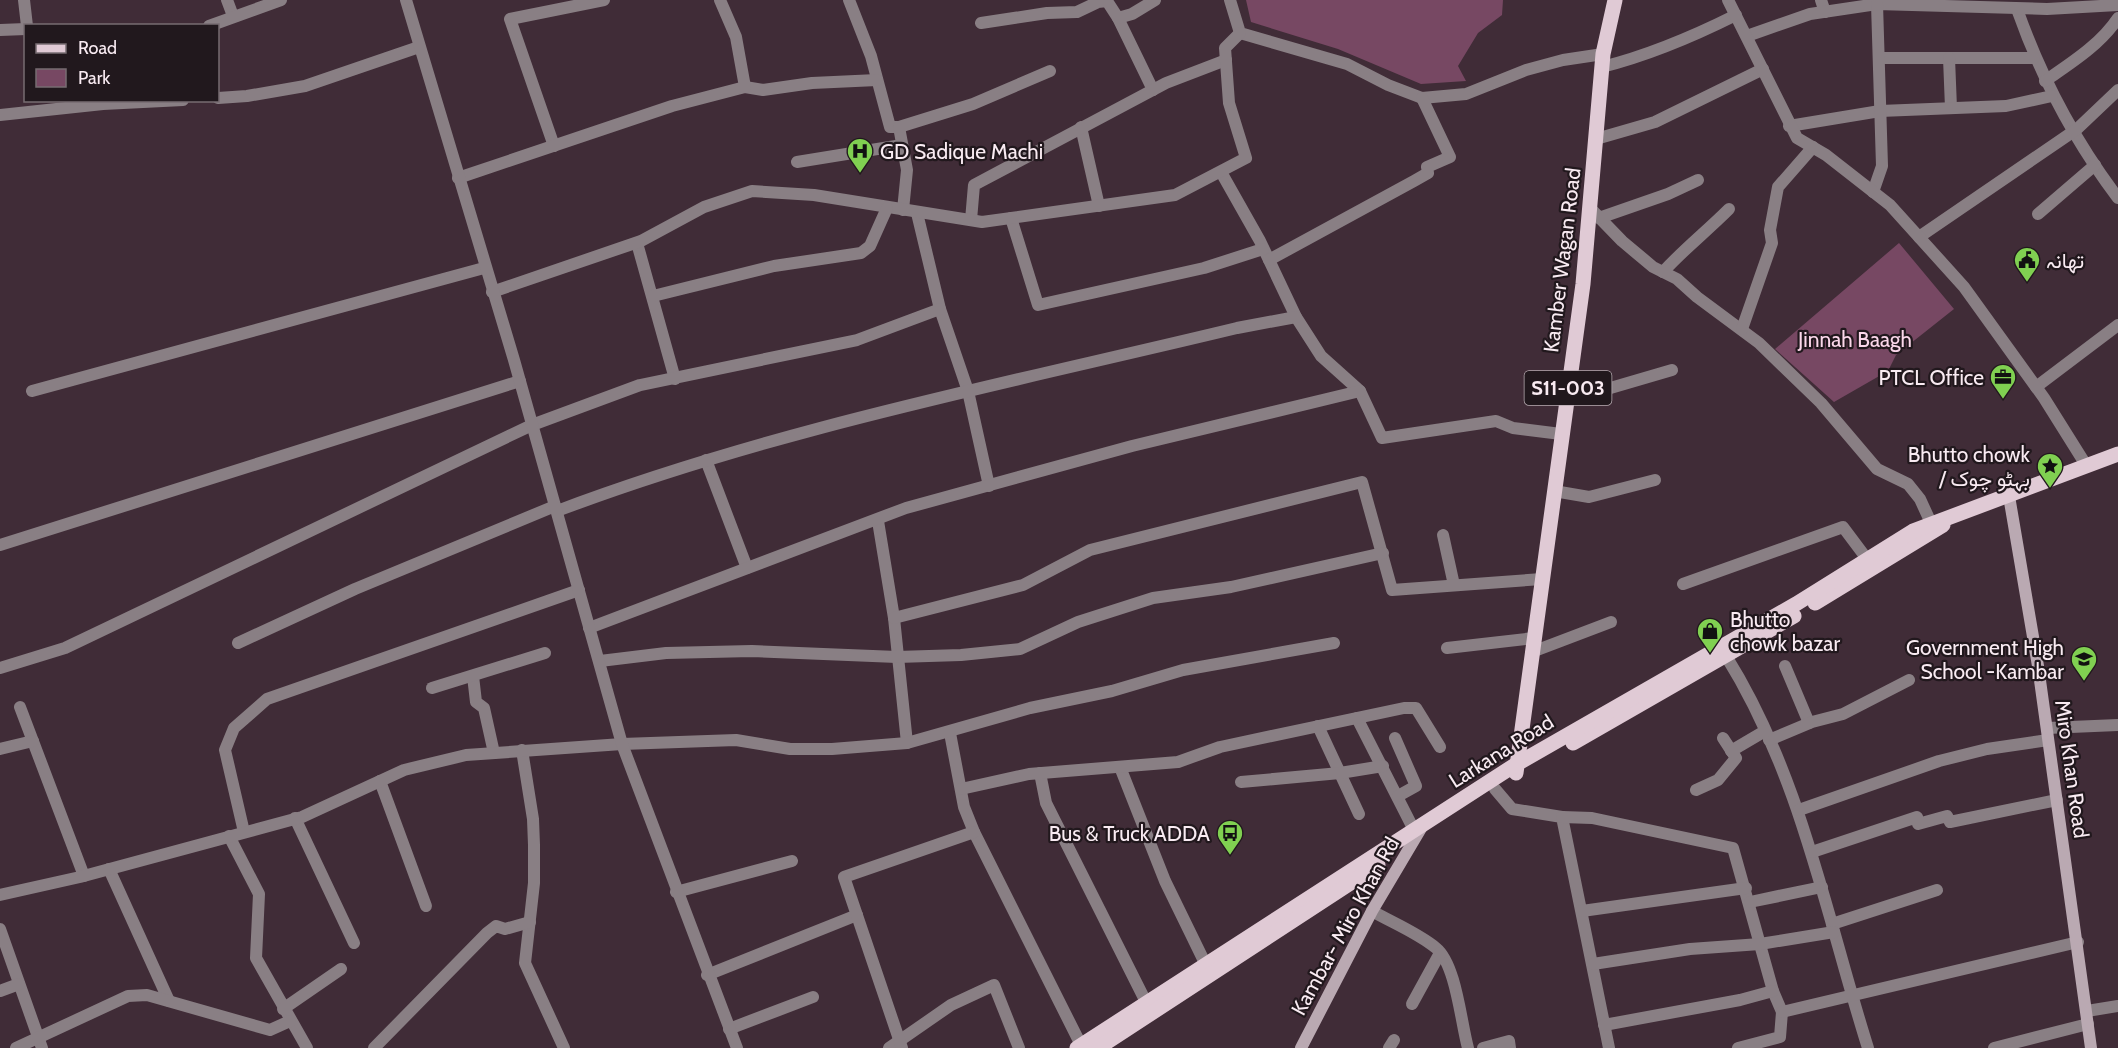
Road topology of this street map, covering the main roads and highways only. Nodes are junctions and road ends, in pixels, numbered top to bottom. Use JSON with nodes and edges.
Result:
{"nodes":[{"id":1,"x":1616,"y":0,"type":"edge"},
{"id":2,"x":2118,"y":454,"type":"edge"},
{"id":3,"x":2009,"y":496,"type":"junction"},
{"id":4,"x":1960,"y":513,"type":"junction"},
{"id":5,"x":1515,"y":770,"type":"junction"},
{"id":6,"x":1417,"y":832,"type":"junction"},
{"id":7,"x":1273,"y":927,"type":"junction"},
{"id":8,"x":1079,"y":1047,"type":"edge"},
{"id":9,"x":1098,"y":1048,"type":"edge"},
{"id":10,"x":1300,"y":1048,"type":"edge"},
{"id":11,"x":2091,"y":1048,"type":"edge"}],
"edges":[{"from":1,"to":5,"type":"main road","name":"Kamber Wagan Road","number":"S11-003"},
{"from":2,"to":3,"type":"main road","name":"Larkana Road"},
{"from":3,"to":4,"type":"main road","name":"Larkana Road"},
{"from":3,"to":11,"type":"main road","name":"Miro Khan Road"},
{"from":4,"to":5,"type":"main road","name":"Larkana Road"},
{"from":4,"to":5,"type":"main road","name":"Larkana Road"},
{"from":5,"to":6,"type":"main road","name":"Larkana Road"},
{"from":5,"to":6,"type":"main road","name":"Larkana Road"},
{"from":6,"to":7,"type":"main road","name":"Larkana Road"},
{"from":6,"to":10,"type":"main road","name":"Kambar- Miro Khan Rd"},
{"from":7,"to":8,"type":"main road","name":"Larkana Road"},
{"from":7,"to":9,"type":"main road","name":"Larkana Road"}]}
